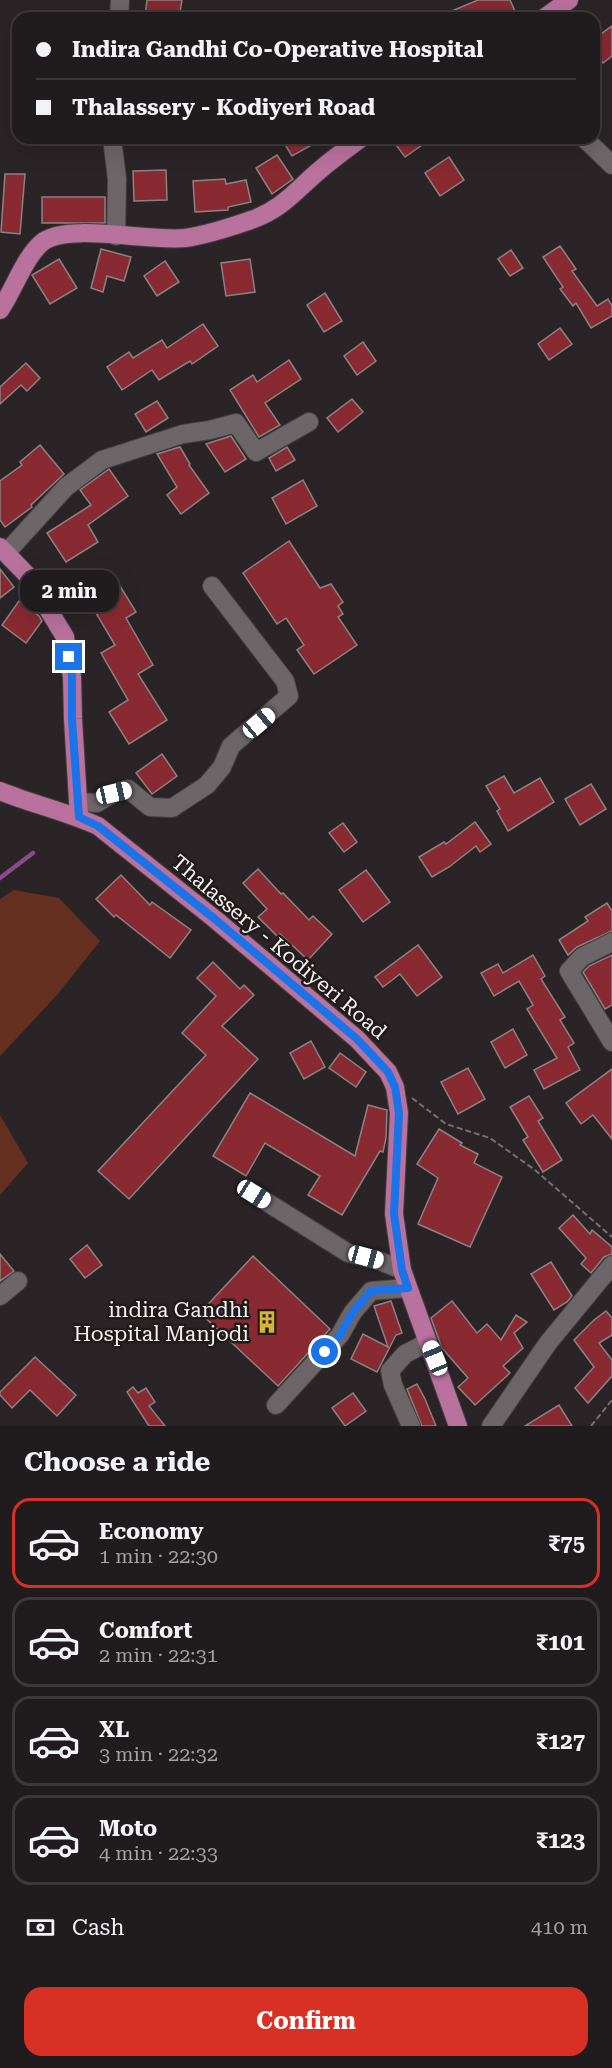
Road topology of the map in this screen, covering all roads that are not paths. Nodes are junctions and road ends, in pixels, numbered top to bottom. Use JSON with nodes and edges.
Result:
{"nodes":[{"id":1,"x":569,"y":0,"type":"edge"},
{"id":2,"x":552,"y":12,"type":"edge"},
{"id":3,"x":113,"y":144,"type":"edge"},
{"id":4,"x":353,"y":144,"type":"edge"},
{"id":5,"x":590,"y":144,"type":"edge"},
{"id":6,"x":612,"y":165,"type":"edge"},
{"id":7,"x":116,"y":236,"type":"junction"},
{"id":8,"x":0,"y":310,"type":"edge"},
{"id":9,"x":309,"y":422,"type":"dead end"},
{"id":10,"x":3,"y":550,"type":"edge"},
{"id":11,"x":212,"y":586,"type":"dead end"},
{"id":12,"x":0,"y":791,"type":"edge"},
{"id":13,"x":78,"y":809,"type":"junction"},
{"id":14,"x":612,"y":942,"type":"edge"},
{"id":15,"x":612,"y":1042,"type":"edge"},
{"id":16,"x":254,"y":1194,"type":"dead end"},
{"id":17,"x":612,"y":1265,"type":"edge"},
{"id":18,"x":402,"y":1270,"type":"junction"},
{"id":19,"x":18,"y":1281,"type":"dead end"},
{"id":20,"x":408,"y":1288,"type":"junction"},
{"id":21,"x":0,"y":1296,"type":"edge"},
{"id":22,"x":428,"y":1341,"type":"junction"},
{"id":23,"x":276,"y":1405,"type":"dead end"},
{"id":24,"x":411,"y":1426,"type":"edge"},
{"id":25,"x":458,"y":1426,"type":"edge"},
{"id":26,"x":491,"y":1426,"type":"edge"}],
"edges":[{"from":1,"to":2,"type":"main road"},
{"from":3,"to":7,"type":"street"},
{"from":4,"to":7,"type":"main road"},
{"from":5,"to":6,"type":"street"},
{"from":7,"to":8,"type":"main road"},
{"from":9,"to":10,"type":"street"},
{"from":10,"to":13,"type":"main road"},
{"from":11,"to":13,"type":"street"},
{"from":12,"to":13,"type":"main road","name":"Thalassery - Kodiyeri Road"},
{"from":13,"to":18,"type":"main road","name":"Thalassery - Kodiyeri Road"},
{"from":14,"to":15,"type":"street"},
{"from":16,"to":18,"type":"street"},
{"from":17,"to":26,"type":"street"},
{"from":18,"to":20,"type":"main road","name":"Thalassery - Kodiyeri Road"},
{"from":19,"to":21,"type":"street"},
{"from":20,"to":22,"type":"main road","name":"Thalassery - Kodiyeri Road"},
{"from":20,"to":23,"type":"street"},
{"from":22,"to":24,"type":"street"},
{"from":22,"to":25,"type":"main road","name":"Thalassery - Kodiyeri Road"}]}
